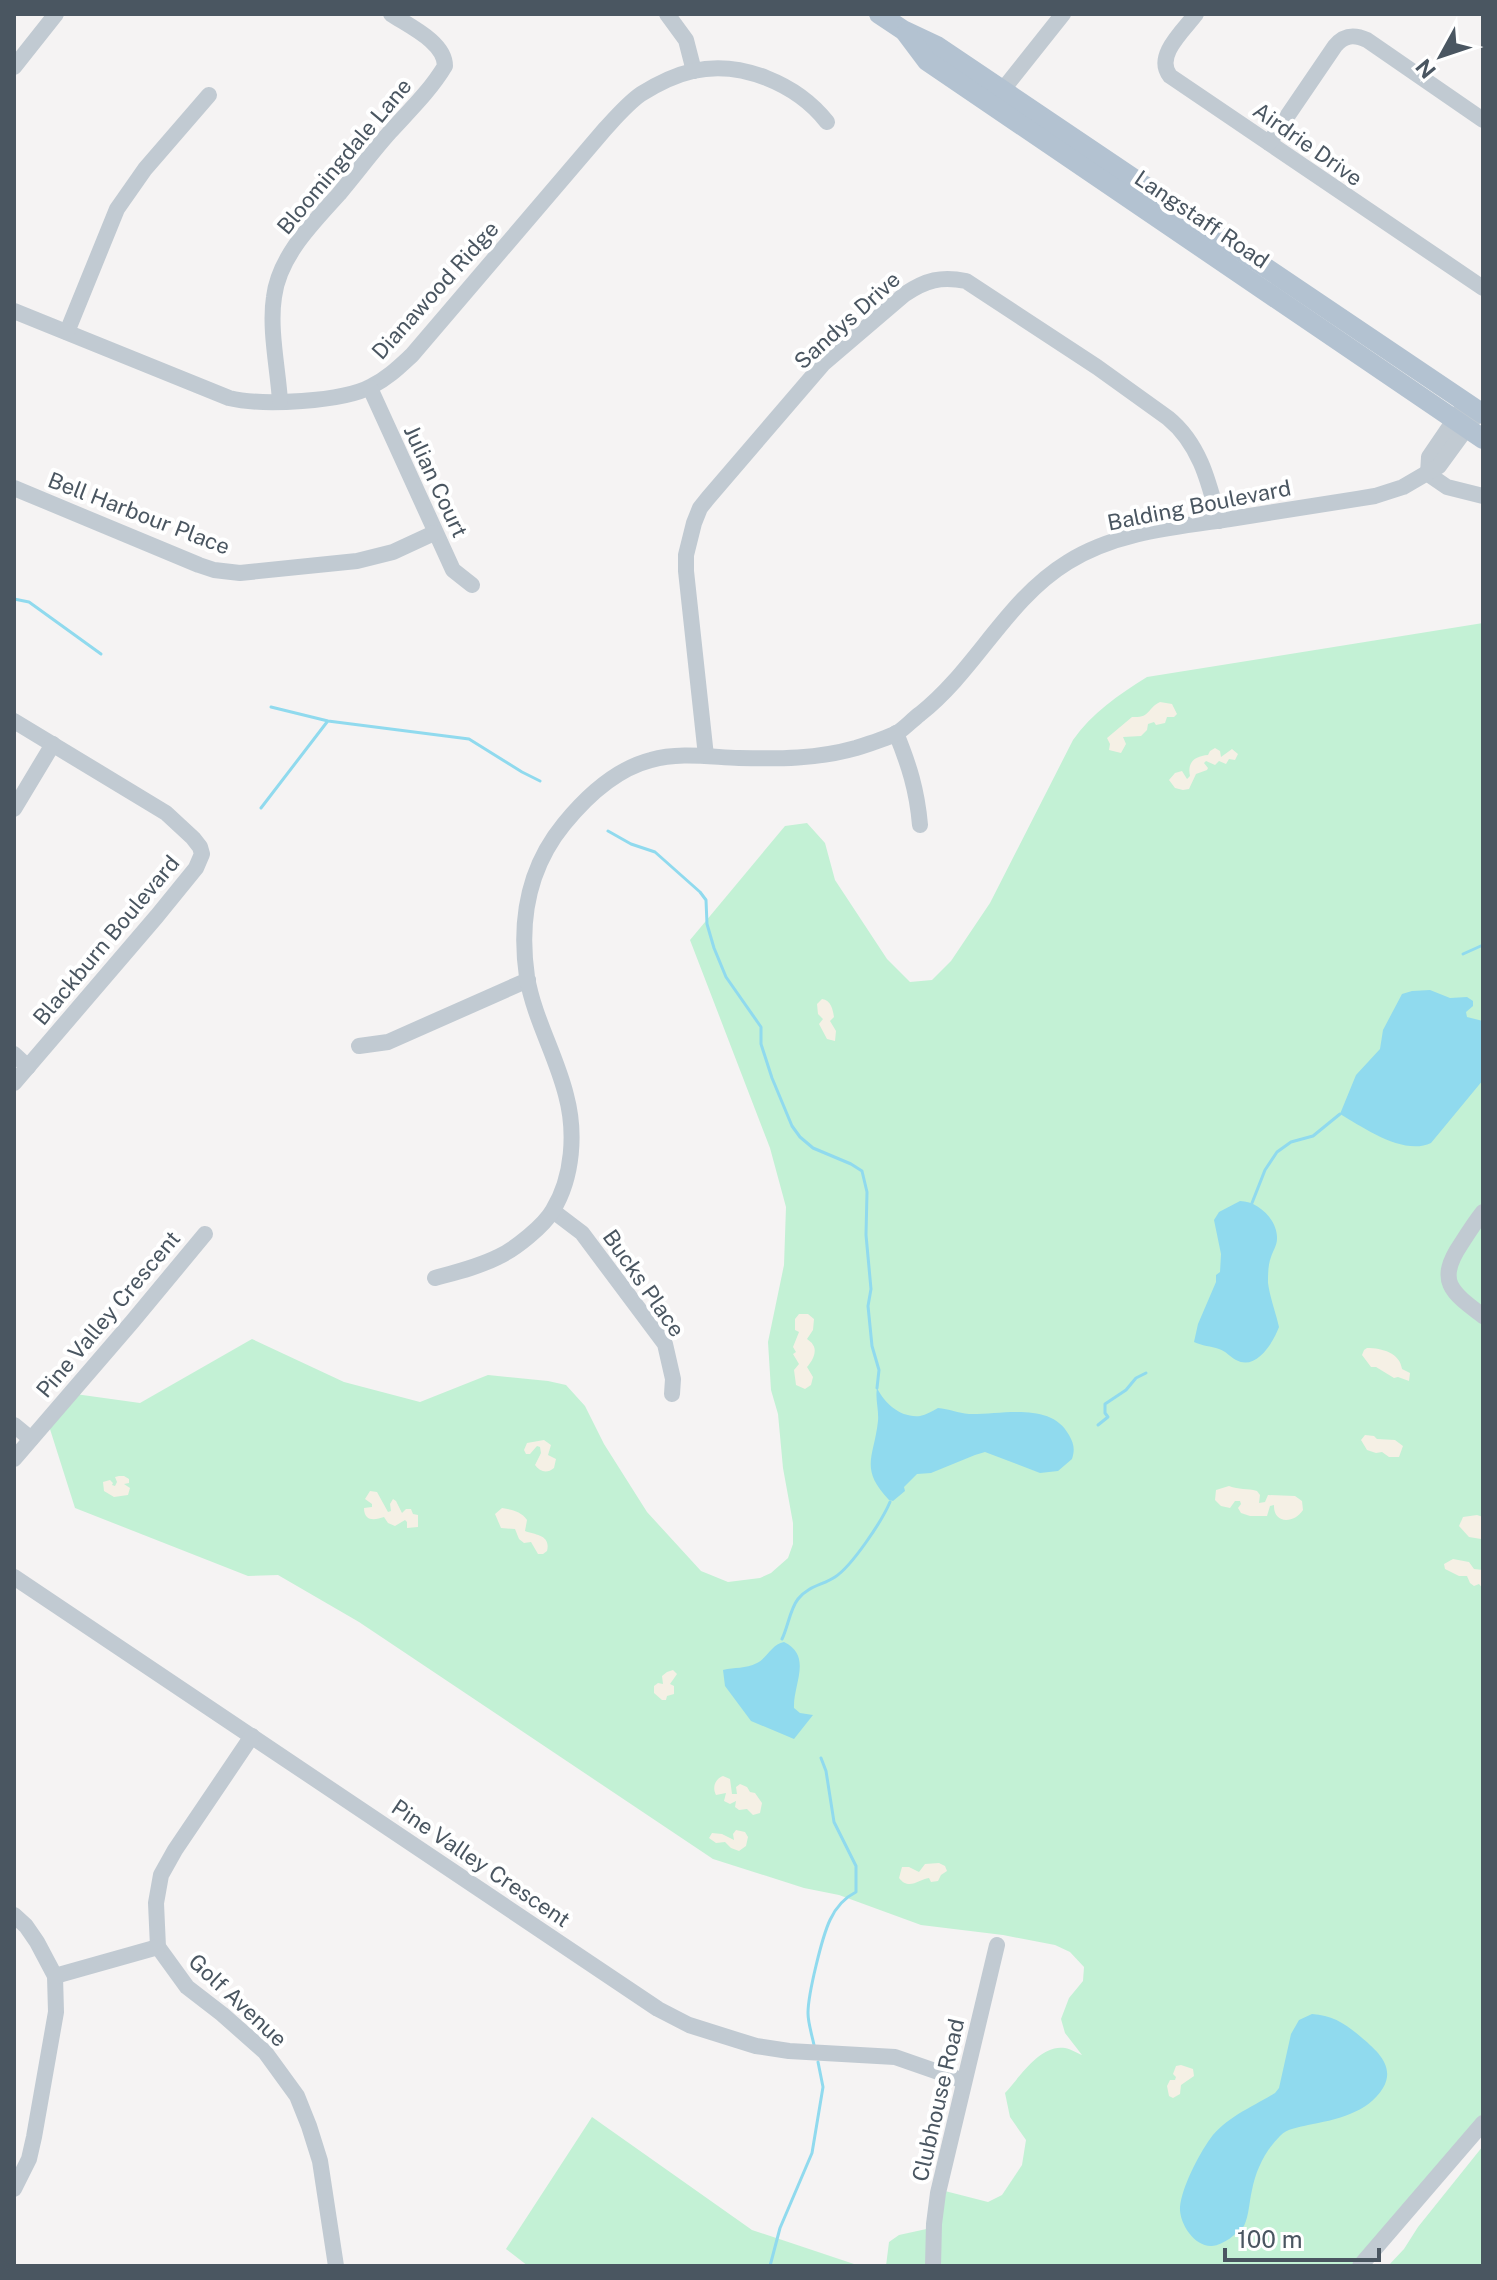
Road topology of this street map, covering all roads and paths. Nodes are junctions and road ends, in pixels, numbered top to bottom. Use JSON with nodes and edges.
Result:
{"nodes":[{"id":1,"x":56,"y":14,"type":"edge"},
{"id":2,"x":391,"y":14,"type":"edge"},
{"id":3,"x":667,"y":14,"type":"edge"},
{"id":4,"x":879,"y":14,"type":"edge"},
{"id":5,"x":1063,"y":14,"type":"edge"},
{"id":6,"x":1196,"y":14,"type":"edge"},
{"id":7,"x":14,"y":67,"type":"edge"},
{"id":8,"x":694,"y":71,"type":"junction"},
{"id":9,"x":209,"y":95,"type":"dead end"},
{"id":10,"x":997,"y":97,"type":"junction"},
{"id":11,"x":1483,"y":120,"type":"edge"},
{"id":12,"x":827,"y":122,"type":"dead end"},
{"id":13,"x":1269,"y":143,"type":"junction"},
{"id":14,"x":1483,"y":288,"type":"edge"},
{"id":15,"x":14,"y":311,"type":"edge"},
{"id":16,"x":67,"y":332,"type":"junction"},
{"id":17,"x":370,"y":388,"type":"junction"},
{"id":18,"x":280,"y":401,"type":"junction"},
{"id":19,"x":1472,"y":419,"type":"edge"},
{"id":20,"x":1428,"y":474,"type":"junction"},
{"id":21,"x":14,"y":488,"type":"edge"},
{"id":22,"x":1483,"y":496,"type":"edge"},
{"id":23,"x":1219,"y":521,"type":"junction"},
{"id":24,"x":434,"y":533,"type":"junction"},
{"id":25,"x":472,"y":585,"type":"dead end"},
{"id":26,"x":14,"y":721,"type":"edge"},
{"id":27,"x":896,"y":733,"type":"junction"},
{"id":28,"x":53,"y":744,"type":"junction"},
{"id":29,"x":706,"y":756,"type":"junction"},
{"id":30,"x":14,"y":809,"type":"edge"},
{"id":31,"x":920,"y":825,"type":"dead end"},
{"id":32,"x":528,"y":980,"type":"junction"},
{"id":33,"x":359,"y":1046,"type":"dead end"},
{"id":34,"x":14,"y":1054,"type":"edge"},
{"id":35,"x":28,"y":1067,"type":"junction"},
{"id":36,"x":14,"y":1083,"type":"edge"},
{"id":37,"x":553,"y":1211,"type":"junction"},
{"id":38,"x":1483,"y":1212,"type":"edge"},
{"id":39,"x":205,"y":1234,"type":"dead end"},
{"id":40,"x":435,"y":1278,"type":"dead end"},
{"id":41,"x":1483,"y":1316,"type":"edge"},
{"id":42,"x":672,"y":1394,"type":"dead end"},
{"id":43,"x":14,"y":1425,"type":"edge"},
{"id":44,"x":31,"y":1439,"type":"junction"},
{"id":45,"x":14,"y":1459,"type":"edge"},
{"id":46,"x":14,"y":1577,"type":"edge"},
{"id":47,"x":252,"y":1736,"type":"junction"},
{"id":48,"x":14,"y":1915,"type":"edge"},
{"id":49,"x":997,"y":1945,"type":"dead end"},
{"id":50,"x":158,"y":1947,"type":"junction"},
{"id":51,"x":55,"y":1976,"type":"junction"},
{"id":52,"x":964,"y":2081,"type":"junction"},
{"id":53,"x":1483,"y":2123,"type":"edge"},
{"id":54,"x":14,"y":2189,"type":"edge"},
{"id":55,"x":336,"y":2266,"type":"edge"},
{"id":56,"x":933,"y":2266,"type":"edge"},
{"id":57,"x":1360,"y":2266,"type":"edge"}],
"edges":[{"from":1,"to":7,"type":"street"},
{"from":2,"to":18,"type":"street","name":"Bloomingdale Lane"},
{"from":3,"to":8,"type":"street"},
{"from":4,"to":10,"type":"main road","name":"Langstaff Road"},
{"from":5,"to":10,"type":"street"},
{"from":6,"to":13,"type":"street","name":"Airdrie Drive"},
{"from":8,"to":12,"type":"street","name":"Dianawood Ridge"},
{"from":8,"to":17,"type":"street","name":"Dianawood Ridge"},
{"from":9,"to":16,"type":"street"},
{"from":10,"to":19,"type":"main road","name":"Langstaff Road"},
{"from":11,"to":13,"type":"street"},
{"from":13,"to":14,"type":"street","name":"Airdrie Drive"},
{"from":15,"to":16,"type":"street","name":"Dianawood Ridge"},
{"from":16,"to":18,"type":"street","name":"Dianawood Ridge"},
{"from":17,"to":18,"type":"street","name":"Dianawood Ridge"},
{"from":17,"to":24,"type":"street","name":"Julian Court"},
{"from":19,"to":20,"type":"street"},
{"from":20,"to":22,"type":"street"},
{"from":20,"to":23,"type":"street","name":"Balding Boulevard"},
{"from":21,"to":24,"type":"street","name":"Bell Harbour Place"},
{"from":23,"to":27,"type":"street","name":"Balding Boulevard"},
{"from":23,"to":29,"type":"street","name":"Sandys Drive"},
{"from":24,"to":25,"type":"street","name":"Julian Court"},
{"from":26,"to":28,"type":"street","name":"Blackburn Boulevard"},
{"from":27,"to":29,"type":"street","name":"Balding Boulevard"},
{"from":27,"to":31,"type":"street"},
{"from":28,"to":30,"type":"street"},
{"from":28,"to":35,"type":"street","name":"Blackburn Boulevard"},
{"from":29,"to":32,"type":"street","name":"Balding Boulevard"},
{"from":32,"to":33,"type":"street"},
{"from":32,"to":37,"type":"street","name":"Balding Boulevard"},
{"from":34,"to":35,"type":"street"},
{"from":35,"to":36,"type":"street","name":"Blackburn Boulevard"},
{"from":37,"to":40,"type":"street","name":"Balding Boulevard"},
{"from":37,"to":42,"type":"street","name":"Bucks Place"},
{"from":38,"to":41,"type":"street"},
{"from":39,"to":44,"type":"street","name":"Pine Valley Crescent"},
{"from":43,"to":44,"type":"street"},
{"from":44,"to":45,"type":"street","name":"Pine Valley Crescent"},
{"from":46,"to":47,"type":"street","name":"Pine Valley Crescent"},
{"from":47,"to":50,"type":"street","name":"Golf Avenue"},
{"from":47,"to":52,"type":"street","name":"Pine Valley Crescent"},
{"from":48,"to":51,"type":"street"},
{"from":49,"to":52,"type":"street","name":"Clubhouse Road"},
{"from":50,"to":51,"type":"street"},
{"from":50,"to":55,"type":"street","name":"Golf Avenue"},
{"from":51,"to":54,"type":"street"},
{"from":52,"to":56,"type":"street","name":"Clubhouse Road"},
{"from":53,"to":57,"type":"street"}]}
